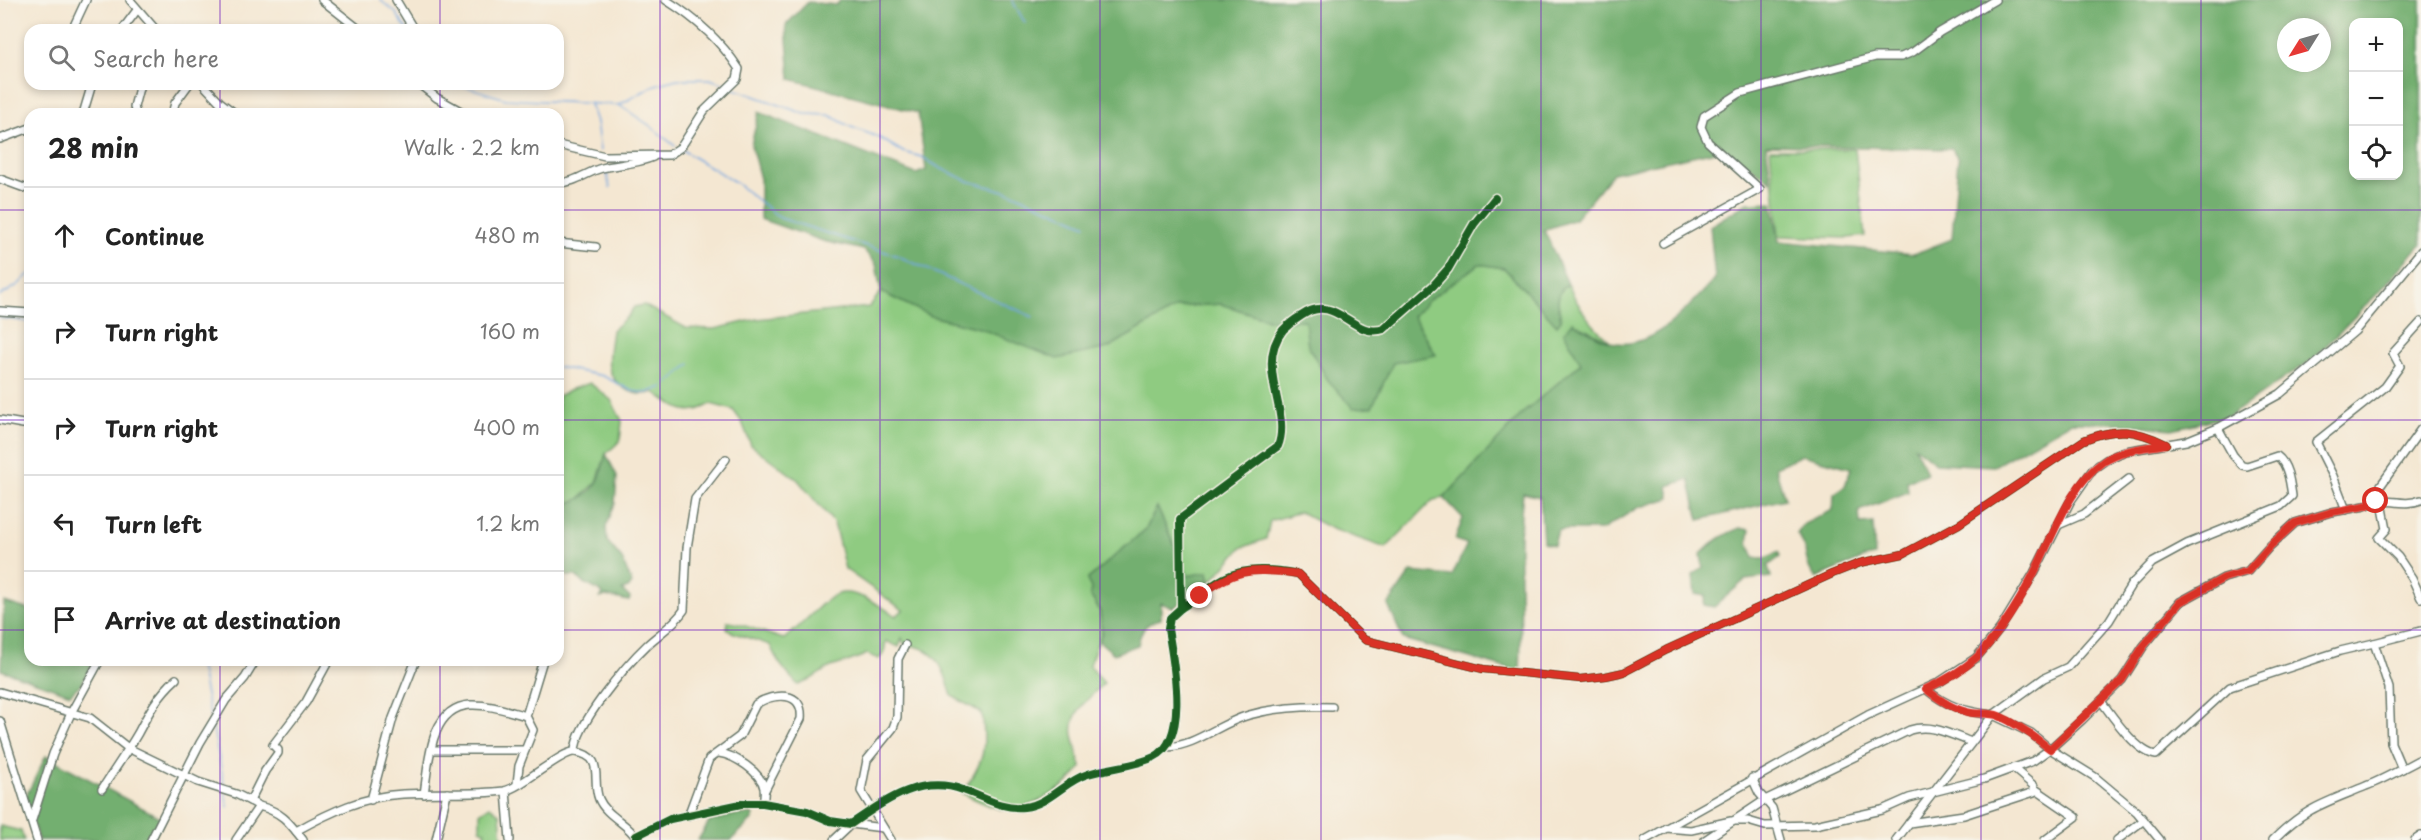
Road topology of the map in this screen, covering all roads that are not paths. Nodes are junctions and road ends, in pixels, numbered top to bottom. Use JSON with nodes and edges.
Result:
{"nodes":[{"id":1,"x":86,"y":0,"type":"edge"},
{"id":2,"x":130,"y":0,"type":"edge"},
{"id":3,"x":322,"y":0,"type":"edge"},
{"id":4,"x":396,"y":0,"type":"edge"},
{"id":5,"x":666,"y":0,"type":"edge"},
{"id":6,"x":1995,"y":0,"type":"edge"},
{"id":7,"x":137,"y":10,"type":"junction"},
{"id":8,"x":75,"y":24,"type":"edge"},
{"id":9,"x":126,"y":24,"type":"edge"},
{"id":10,"x":150,"y":24,"type":"edge"},
{"id":11,"x":352,"y":24,"type":"edge"},
{"id":12,"x":410,"y":24,"type":"edge"},
{"id":13,"x":90,"y":90,"type":"edge"},
{"id":14,"x":138,"y":90,"type":"edge"},
{"id":15,"x":185,"y":90,"type":"edge"},
{"id":16,"x":209,"y":90,"type":"edge"},
{"id":17,"x":427,"y":90,"type":"edge"},
{"id":18,"x":85,"y":108,"type":"edge"},
{"id":19,"x":134,"y":108,"type":"edge"},
{"id":20,"x":174,"y":108,"type":"edge"},
{"id":21,"x":228,"y":108,"type":"edge"},
{"id":22,"x":455,"y":108,"type":"edge"},
{"id":23,"x":24,"y":130,"type":"edge"},
{"id":24,"x":0,"y":139,"type":"edge"},
{"id":25,"x":564,"y":146,"type":"edge"},
{"id":26,"x":656,"y":156,"type":"junction"},
{"id":27,"x":0,"y":178,"type":"edge"},
{"id":28,"x":564,"y":183,"type":"edge"},
{"id":29,"x":24,"y":188,"type":"edge"},
{"id":30,"x":1495,"y":198,"type":"dead end"},
{"id":31,"x":1663,"y":243,"type":"dead end"},
{"id":32,"x":564,"y":244,"type":"edge"},
{"id":33,"x":596,"y":247,"type":"dead end"},
{"id":34,"x":2421,"y":251,"type":"edge"},
{"id":35,"x":0,"y":311,"type":"edge"},
{"id":36,"x":24,"y":313,"type":"edge"},
{"id":37,"x":2421,"y":321,"type":"edge"},
{"id":38,"x":0,"y":420,"type":"edge"},
{"id":39,"x":24,"y":424,"type":"edge"},
{"id":40,"x":2218,"y":428,"type":"junction"},
{"id":41,"x":2421,"y":429,"type":"edge"},
{"id":42,"x":2166,"y":444,"type":"junction"},
{"id":43,"x":726,"y":459,"type":"dead end"},
{"id":44,"x":2128,"y":479,"type":"dead end"},
{"id":45,"x":2421,"y":500,"type":"edge"},
{"id":46,"x":2376,"y":501,"type":"junction"},
{"id":47,"x":2346,"y":510,"type":"junction"},
{"id":48,"x":2056,"y":526,"type":"junction"},
{"id":49,"x":2421,"y":598,"type":"edge"},
{"id":50,"x":1181,"y":608,"type":"junction"},
{"id":51,"x":2421,"y":631,"type":"edge"},
{"id":52,"x":2374,"y":643,"type":"junction"},
{"id":53,"x":905,"y":645,"type":"dead end"},
{"id":54,"x":97,"y":666,"type":"edge"},
{"id":55,"x":252,"y":666,"type":"edge"},
{"id":56,"x":326,"y":666,"type":"edge"},
{"id":57,"x":414,"y":666,"type":"edge"},
{"id":58,"x":541,"y":666,"type":"edge"},
{"id":59,"x":176,"y":679,"type":"dead end"},
{"id":60,"x":1926,"y":689,"type":"junction"},
{"id":61,"x":0,"y":692,"type":"edge"},
{"id":62,"x":2101,"y":701,"type":"junction"},
{"id":63,"x":1332,"y":707,"type":"dead end"},
{"id":64,"x":72,"y":711,"type":"junction"},
{"id":65,"x":1993,"y":715,"type":"junction"},
{"id":66,"x":526,"y":716,"type":"junction"},
{"id":67,"x":0,"y":721,"type":"edge"},
{"id":68,"x":1971,"y":742,"type":"junction"},
{"id":69,"x":1167,"y":747,"type":"junction"},
{"id":70,"x":128,"y":748,"type":"junction"},
{"id":71,"x":2050,"y":749,"type":"junction"},
{"id":72,"x":432,"y":750,"type":"junction"},
{"id":73,"x":525,"y":750,"type":"junction"},
{"id":74,"x":575,"y":752,"type":"junction"},
{"id":75,"x":719,"y":753,"type":"junction"},
{"id":76,"x":2421,"y":759,"type":"edge"},
{"id":77,"x":2013,"y":768,"type":"junction"},
{"id":78,"x":2402,"y":769,"type":"junction"},
{"id":79,"x":186,"y":775,"type":"junction"},
{"id":80,"x":1752,"y":778,"type":"junction"},
{"id":81,"x":517,"y":784,"type":"junction"},
{"id":82,"x":102,"y":789,"type":"dead end"},
{"id":83,"x":2035,"y":789,"type":"junction"},
{"id":84,"x":506,"y":790,"type":"junction"},
{"id":85,"x":765,"y":790,"type":"junction"},
{"id":86,"x":1934,"y":792,"type":"junction"},
{"id":87,"x":447,"y":793,"type":"junction"},
{"id":88,"x":424,"y":794,"type":"junction"},
{"id":89,"x":371,"y":800,"type":"junction"},
{"id":90,"x":1765,"y":800,"type":"junction"},
{"id":91,"x":250,"y":801,"type":"junction"},
{"id":92,"x":763,"y":803,"type":"junction"},
{"id":93,"x":259,"y":807,"type":"junction"},
{"id":94,"x":872,"y":810,"type":"junction"},
{"id":95,"x":688,"y":816,"type":"junction"},
{"id":96,"x":32,"y":820,"type":"junction"},
{"id":97,"x":2144,"y":820,"type":"junction"},
{"id":98,"x":1731,"y":821,"type":"junction"},
{"id":99,"x":1909,"y":823,"type":"junction"},
{"id":100,"x":851,"y":824,"type":"junction"},
{"id":101,"x":1778,"y":826,"type":"junction"},
{"id":102,"x":883,"y":828,"type":"junction"},
{"id":103,"x":1665,"y":828,"type":"junction"},
{"id":104,"x":296,"y":831,"type":"junction"},
{"id":105,"x":2421,"y":836,"type":"edge"},
{"id":106,"x":636,"y":838,"type":"edge"},
{"id":107,"x":37,"y":840,"type":"edge"},
{"id":108,"x":151,"y":840,"type":"edge"},
{"id":109,"x":236,"y":840,"type":"edge"},
{"id":110,"x":303,"y":840,"type":"edge"},
{"id":111,"x":436,"y":840,"type":"edge"},
{"id":112,"x":510,"y":840,"type":"edge"},
{"id":113,"x":834,"y":840,"type":"edge"},
{"id":114,"x":891,"y":840,"type":"edge"},
{"id":115,"x":1645,"y":840,"type":"edge"},
{"id":116,"x":1705,"y":840,"type":"edge"},
{"id":117,"x":1781,"y":840,"type":"edge"},
{"id":118,"x":1896,"y":840,"type":"edge"},
{"id":119,"x":2045,"y":840,"type":"edge"},
{"id":120,"x":2117,"y":840,"type":"edge"},
{"id":121,"x":2160,"y":840,"type":"edge"},
{"id":122,"x":2273,"y":840,"type":"edge"},
{"id":123,"x":2415,"y":840,"type":"edge"}],
"edges":[{"from":1,"to":8,"type":"street"},
{"from":2,"to":7,"type":"street"},
{"from":3,"to":11,"type":"street"},
{"from":4,"to":12,"type":"street"},
{"from":5,"to":26,"type":"street"},
{"from":6,"to":31,"type":"street"},
{"from":7,"to":9,"type":"street"},
{"from":7,"to":10,"type":"street"},
{"from":13,"to":18,"type":"street"},
{"from":14,"to":19,"type":"street"},
{"from":15,"to":20,"type":"street"},
{"from":16,"to":21,"type":"street"},
{"from":17,"to":22,"type":"street"},
{"from":23,"to":24,"type":"street"},
{"from":25,"to":26,"type":"street"},
{"from":26,"to":28,"type":"street"},
{"from":27,"to":29,"type":"street"},
{"from":30,"to":50,"type":"street"},
{"from":32,"to":33,"type":"street"},
{"from":34,"to":40,"type":"street"},
{"from":35,"to":36,"type":"street"},
{"from":37,"to":47,"type":"street"},
{"from":38,"to":39,"type":"street"},
{"from":40,"to":42,"type":"street"},
{"from":40,"to":65,"type":"street"},
{"from":41,"to":46,"type":"street"},
{"from":42,"to":48,"type":"street"},
{"from":42,"to":50,"type":"street"},
{"from":43,"to":74,"type":"street"},
{"from":44,"to":48,"type":"street"},
{"from":45,"to":46,"type":"street"},
{"from":46,"to":47,"type":"street"},
{"from":46,"to":49,"type":"street"},
{"from":47,"to":62,"type":"street"},
{"from":48,"to":60,"type":"street"},
{"from":50,"to":69,"type":"street"},
{"from":51,"to":52,"type":"street"},
{"from":52,"to":62,"type":"street"},
{"from":52,"to":78,"type":"street"},
{"from":53,"to":94,"type":"street"},
{"from":54,"to":64,"type":"street"},
{"from":55,"to":79,"type":"street"},
{"from":56,"to":91,"type":"street"},
{"from":57,"to":89,"type":"street"},
{"from":58,"to":66,"type":"street"},
{"from":59,"to":70,"type":"street"},
{"from":60,"to":65,"type":"street"},
{"from":60,"to":80,"type":"street"},
{"from":61,"to":64,"type":"street"},
{"from":62,"to":71,"type":"street"},
{"from":63,"to":69,"type":"street"},
{"from":64,"to":70,"type":"street"},
{"from":64,"to":96,"type":"street"},
{"from":65,"to":68,"type":"street"},
{"from":65,"to":71,"type":"street"},
{"from":66,"to":72,"type":"street"},
{"from":66,"to":73,"type":"street"},
{"from":67,"to":96,"type":"street"},
{"from":68,"to":86,"type":"street"},
{"from":68,"to":90,"type":"street"},
{"from":69,"to":94,"type":"street"},
{"from":70,"to":79,"type":"street"},
{"from":70,"to":82,"type":"street"},
{"from":71,"to":77,"type":"street"},
{"from":71,"to":97,"type":"street"},
{"from":72,"to":73,"type":"street"},
{"from":72,"to":88,"type":"street"},
{"from":73,"to":81,"type":"street"},
{"from":74,"to":81,"type":"street"},
{"from":74,"to":106,"type":"street"},
{"from":75,"to":85,"type":"street"},
{"from":75,"to":85,"type":"street"},
{"from":75,"to":95,"type":"street"},
{"from":76,"to":78,"type":"street"},
{"from":77,"to":83,"type":"street"},
{"from":77,"to":86,"type":"street"},
{"from":78,"to":122,"type":"street"},
{"from":79,"to":91,"type":"street"},
{"from":79,"to":108,"type":"street"},
{"from":80,"to":90,"type":"street"},
{"from":80,"to":103,"type":"street"},
{"from":81,"to":84,"type":"street"},
{"from":83,"to":99,"type":"street"},
{"from":83,"to":119,"type":"street"},
{"from":84,"to":87,"type":"street"},
{"from":84,"to":112,"type":"street"},
{"from":85,"to":92,"type":"street"},
{"from":86,"to":99,"type":"street"},
{"from":86,"to":101,"type":"street"},
{"from":87,"to":88,"type":"street"},
{"from":87,"to":111,"type":"street"},
{"from":88,"to":89,"type":"street"},
{"from":89,"to":104,"type":"street"},
{"from":90,"to":98,"type":"street"},
{"from":90,"to":101,"type":"street"},
{"from":91,"to":93,"type":"street"},
{"from":92,"to":95,"type":"street"},
{"from":92,"to":100,"type":"street"},
{"from":93,"to":104,"type":"street"},
{"from":93,"to":109,"type":"street"},
{"from":94,"to":100,"type":"street"},
{"from":94,"to":102,"type":"street"},
{"from":95,"to":106,"type":"street"},
{"from":96,"to":107,"type":"street"},
{"from":97,"to":120,"type":"street"},
{"from":97,"to":121,"type":"street"},
{"from":98,"to":101,"type":"street"},
{"from":98,"to":103,"type":"street"},
{"from":98,"to":116,"type":"street"},
{"from":99,"to":118,"type":"street"},
{"from":100,"to":102,"type":"street"},
{"from":100,"to":113,"type":"street"},
{"from":101,"to":117,"type":"street"},
{"from":102,"to":114,"type":"street"},
{"from":103,"to":115,"type":"street"},
{"from":104,"to":110,"type":"street"},
{"from":105,"to":123,"type":"street"}]}
